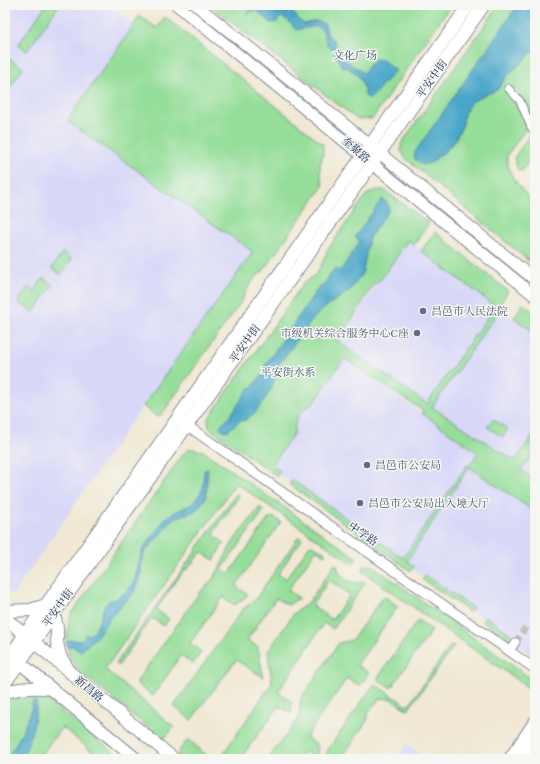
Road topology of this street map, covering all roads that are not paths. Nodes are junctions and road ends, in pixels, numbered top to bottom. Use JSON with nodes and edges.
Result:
{"nodes":[{"id":1,"x":177,"y":5,"type":"edge"},
{"id":2,"x":196,"y":5,"type":"edge"},
{"id":3,"x":469,"y":5,"type":"edge"},
{"id":4,"x":484,"y":5,"type":"edge"},
{"id":5,"x":508,"y":88,"type":"dead end"},
{"id":6,"x":535,"y":132,"type":"edge"},
{"id":7,"x":379,"y":154,"type":"junction"},
{"id":8,"x":368,"y":155,"type":"junction"},
{"id":9,"x":535,"y":280,"type":"edge"},
{"id":10,"x":535,"y":296,"type":"edge"},
{"id":11,"x":183,"y":422,"type":"junction"},
{"id":12,"x":50,"y":609,"type":"junction"},
{"id":13,"x":5,"y":611,"type":"edge"},
{"id":14,"x":5,"y":618,"type":"edge"},
{"id":15,"x":30,"y":638,"type":"junction"},
{"id":16,"x":516,"y":642,"type":"tunnel mouth"},
{"id":17,"x":510,"y":651,"type":"junction"},
{"id":18,"x":10,"y":657,"type":"edge"},
{"id":19,"x":535,"y":669,"type":"edge"},
{"id":20,"x":70,"y":673,"type":"junction"},
{"id":21,"x":5,"y":683,"type":"edge"},
{"id":22,"x":52,"y":689,"type":"junction"},
{"id":23,"x":5,"y":692,"type":"edge"},
{"id":24,"x":535,"y":722,"type":"edge"},
{"id":25,"x":535,"y":741,"type":"edge"},
{"id":26,"x":136,"y":759,"type":"edge"},
{"id":27,"x":174,"y":759,"type":"edge"},
{"id":28,"x":510,"y":759,"type":"edge"},
{"id":29,"x":522,"y":759,"type":"edge"}],
"edges":[{"from":1,"to":8,"type":"main road","name":"奎聚路"},
{"from":2,"to":8,"type":"main road","name":"奎聚路"},
{"from":3,"to":8,"type":"main road","name":"平安中街"},
{"from":4,"to":7,"type":"main road","name":"平安中街"},
{"from":5,"to":6,"type":"street"},
{"from":7,"to":8,"type":"main road","name":"平安中街"},
{"from":7,"to":9,"type":"main road","name":"奎聚路"},
{"from":8,"to":10,"type":"main road","name":"奎聚路"},
{"from":8,"to":11,"type":"main road","name":"平安中街"},
{"from":11,"to":12,"type":"main road","name":"平安中街"},
{"from":11,"to":17,"type":"street","name":"中学路"},
{"from":12,"to":13,"type":"main road"},
{"from":12,"to":15,"type":"main road","name":"平安中街"},
{"from":12,"to":20,"type":"main road"},
{"from":14,"to":15,"type":"main road","name":"新昌路"},
{"from":15,"to":18,"type":"main road","name":"平安中街"},
{"from":15,"to":20,"type":"main road","name":"新昌路"},
{"from":16,"to":17,"type":"street"},
{"from":17,"to":19,"type":"street","name":"中学路"},
{"from":18,"to":21,"type":"main road","name":"平安中街"},
{"from":18,"to":22,"type":"main road"},
{"from":20,"to":27,"type":"main road","name":"新昌路"},
{"from":22,"to":23,"type":"main road"},
{"from":22,"to":26,"type":"main road"},
{"from":24,"to":28,"type":"main road"},
{"from":25,"to":29,"type":"main road"}]}
